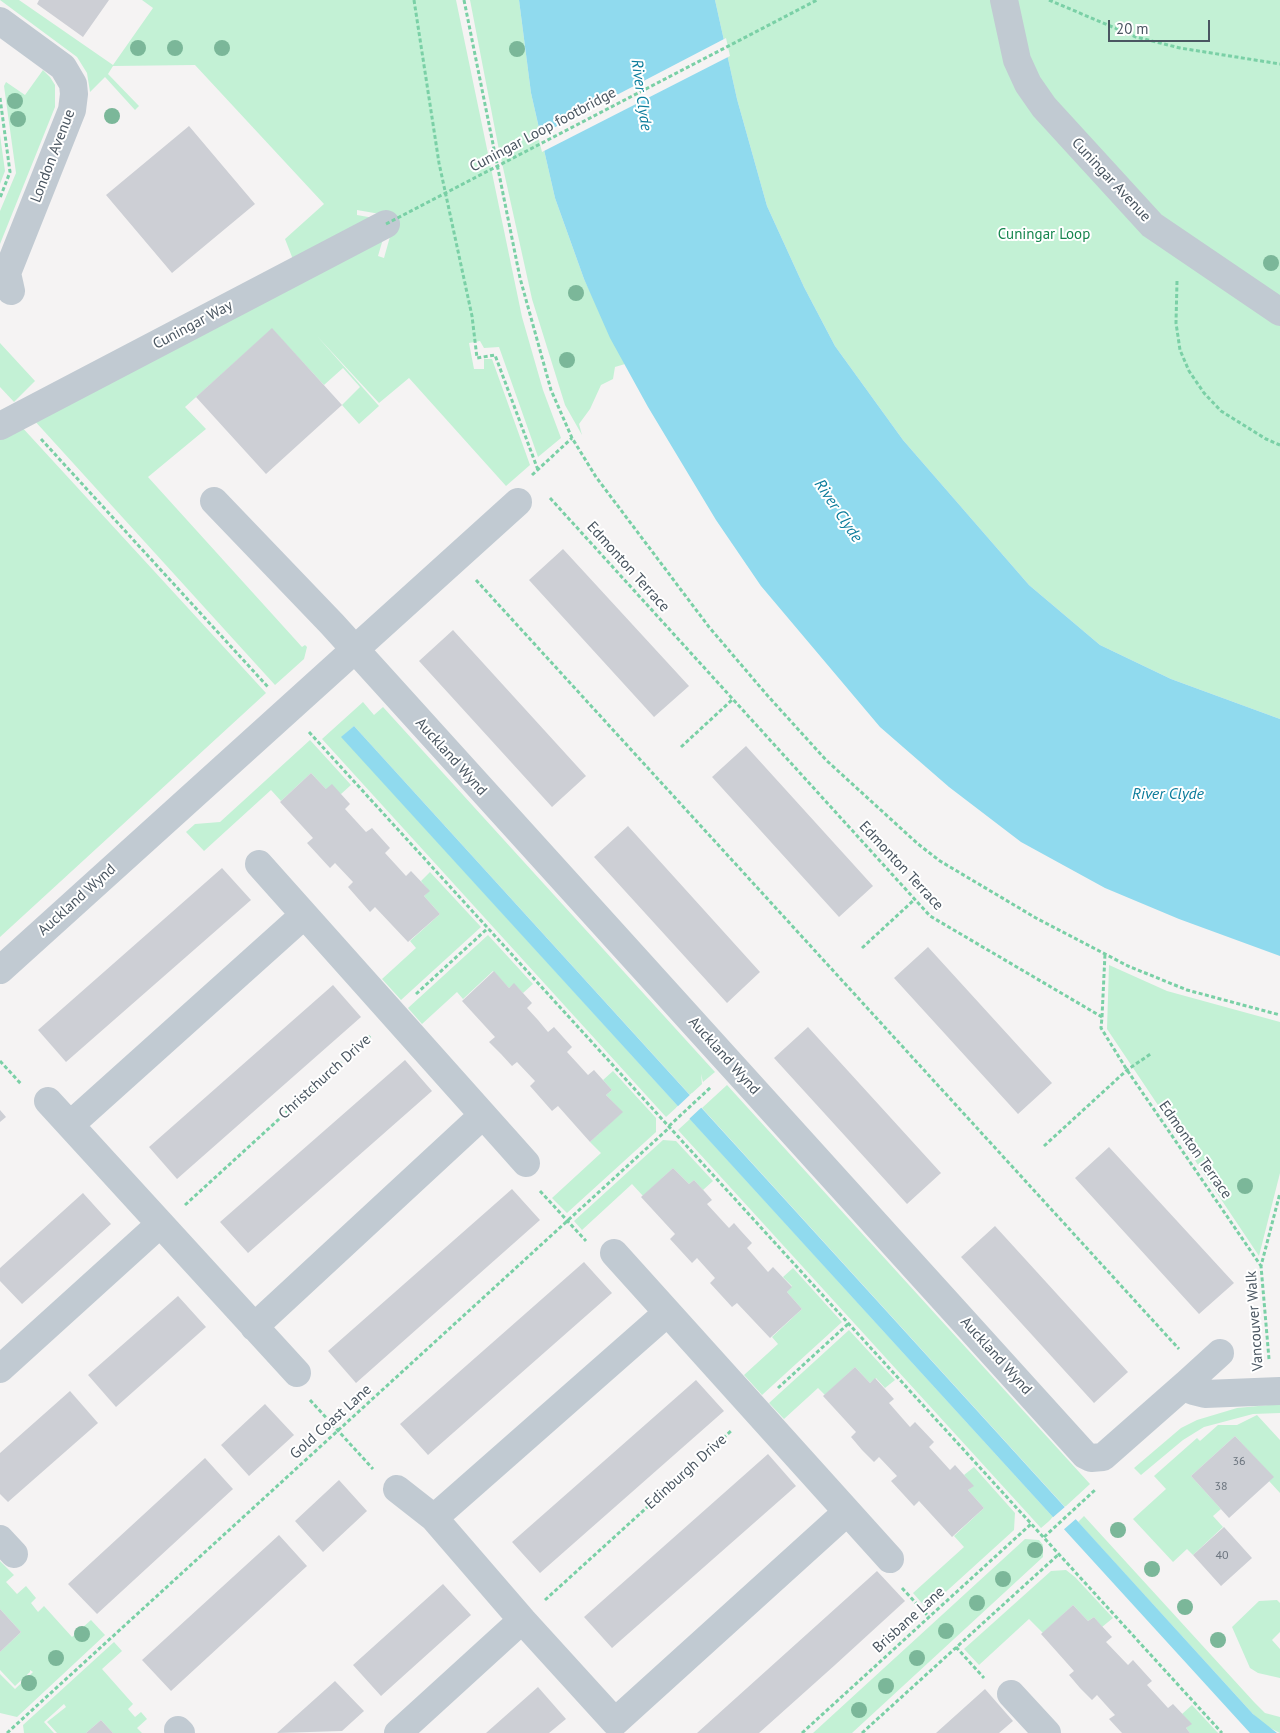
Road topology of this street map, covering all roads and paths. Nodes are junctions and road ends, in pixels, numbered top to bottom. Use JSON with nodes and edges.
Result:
{"nodes":[{"id":1,"x":414,"y":0,"type":"edge"},
{"id":2,"x":464,"y":0,"type":"edge"},
{"id":3,"x":817,"y":0,"type":"edge"},
{"id":4,"x":1004,"y":0,"type":"edge"},
{"id":5,"x":1050,"y":0,"type":"edge"},
{"id":6,"x":0,"y":21,"type":"edge"},
{"id":7,"x":1280,"y":64,"type":"edge"},
{"id":8,"x":0,"y":98,"type":"edge"},
{"id":9,"x":0,"y":198,"type":"edge"},
{"id":10,"x":386,"y":224,"type":"joint"},
{"id":11,"x":1188,"y":250,"type":"junction"},
{"id":12,"x":11,"y":291,"type":"dead end"},
{"id":13,"x":1280,"y":312,"type":"edge"},
{"id":14,"x":10,"y":421,"type":"edge"},
{"id":15,"x":572,"y":438,"type":"junction"},
{"id":16,"x":1280,"y":445,"type":"edge"},
{"id":17,"x":538,"y":470,"type":"junction"},
{"id":18,"x":522,"y":491,"type":"junction"},
{"id":19,"x":214,"y":501,"type":"dead end"},
{"id":20,"x":457,"y":558,"type":"junction"},
{"id":21,"x":354,"y":650,"type":"junction"},
{"id":22,"x":733,"y":699,"type":"junction"},
{"id":23,"x":288,"y":709,"type":"junction"},
{"id":24,"x":681,"y":747,"type":"dead end"},
{"id":25,"x":259,"y":864,"type":"dead end"},
{"id":26,"x":915,"y":899,"type":"junction"},
{"id":27,"x":304,"y":915,"type":"junction"},
{"id":28,"x":488,"y":928,"type":"junction"},
{"id":29,"x":862,"y":948,"type":"dead end"},
{"id":30,"x":1105,"y":954,"type":"junction"},
{"id":31,"x":0,"y":970,"type":"edge"},
{"id":32,"x":393,"y":1015,"type":"junction"},
{"id":33,"x":1280,"y":1015,"type":"edge"},
{"id":34,"x":1102,"y":1017,"type":"junction"},
{"id":35,"x":1152,"y":1053,"type":"dead end"},
{"id":36,"x":733,"y":1067,"type":"junction"},
{"id":37,"x":1127,"y":1070,"type":"junction"},
{"id":38,"x":48,"y":1101,"type":"dead end"},
{"id":39,"x":482,"y":1116,"type":"junction"},
{"id":40,"x":70,"y":1125,"type":"junction"},
{"id":41,"x":670,"y":1126,"type":"junction"},
{"id":42,"x":1044,"y":1146,"type":"dead end"},
{"id":43,"x":526,"y":1163,"type":"joint"},
{"id":44,"x":1280,"y":1192,"type":"edge"},
{"id":45,"x":567,"y":1221,"type":"junction"},
{"id":46,"x":161,"y":1225,"type":"junction"},
{"id":47,"x":614,"y":1253,"type":"joint"},
{"id":48,"x":1261,"y":1266,"type":"junction"},
{"id":49,"x":667,"y":1313,"type":"junction"},
{"id":50,"x":849,"y":1323,"type":"junction"},
{"id":51,"x":254,"y":1327,"type":"junction"},
{"id":52,"x":1220,"y":1353,"type":"dead end"},
{"id":53,"x":0,"y":1370,"type":"edge"},
{"id":54,"x":296,"y":1373,"type":"joint"},
{"id":55,"x":1192,"y":1378,"type":"junction"},
{"id":56,"x":1276,"y":1391,"type":"edge"},
{"id":57,"x":755,"y":1409,"type":"junction"},
{"id":58,"x":338,"y":1430,"type":"junction"},
{"id":59,"x":397,"y":1489,"type":"joint"},
{"id":60,"x":1096,"y":1490,"type":"dead end"},
{"id":61,"x":847,"y":1512,"type":"junction"},
{"id":62,"x":434,"y":1518,"type":"junction"},
{"id":63,"x":1031,"y":1524,"type":"junction"},
{"id":64,"x":1044,"y":1537,"type":"junction"},
{"id":65,"x":1059,"y":1554,"type":"junction"},
{"id":66,"x":890,"y":1559,"type":"dead end"},
{"id":67,"x":522,"y":1620,"type":"junction"},
{"id":68,"x":1012,"y":1694,"type":"dead end"},
{"id":69,"x":620,"y":1728,"type":"edge"},
{"id":70,"x":7,"y":1733,"type":"edge"},
{"id":71,"x":398,"y":1733,"type":"edge"},
{"id":72,"x":802,"y":1733,"type":"edge"},
{"id":73,"x":862,"y":1733,"type":"edge"},
{"id":74,"x":1047,"y":1733,"type":"edge"},
{"id":75,"x":1222,"y":1733,"type":"edge"}],
"edges":[{"from":1,"to":17,"type":"path"},
{"from":2,"to":15,"type":"path"},
{"from":3,"to":10,"type":"path","name":"Cuningar Loop footbridge","bridge":true},
{"from":4,"to":11,"type":"street","name":"Cuningar Avenue"},
{"from":5,"to":7,"type":"path"},
{"from":6,"to":12,"type":"street","name":"London Avenue"},
{"from":8,"to":9,"type":"path"},
{"from":10,"to":14,"type":"street","name":"Cuningar Way"},
{"from":11,"to":13,"type":"street","name":"Cuningar Avenue"},
{"from":11,"to":16,"type":"path"},
{"from":14,"to":23,"type":"path"},
{"from":15,"to":17,"type":"path"},
{"from":15,"to":30,"type":"path"},
{"from":17,"to":18,"type":"path"},
{"from":18,"to":20,"type":"street","name":"Auckland Wynd"},
{"from":18,"to":22,"type":"path","name":"Edmonton Terrace"},
{"from":19,"to":21,"type":"street","name":"Auckland Wynd"},
{"from":20,"to":21,"type":"street","name":"Auckland Wynd"},
{"from":20,"to":55,"type":"path"},
{"from":21,"to":23,"type":"street","name":"Auckland Wynd"},
{"from":21,"to":36,"type":"street","name":"Auckland Wynd"},
{"from":22,"to":24,"type":"path"},
{"from":22,"to":26,"type":"path","name":"Edmonton Terrace"},
{"from":23,"to":28,"type":"path"},
{"from":23,"to":31,"type":"street","name":"Auckland Wynd"},
{"from":25,"to":27,"type":"street"},
{"from":26,"to":29,"type":"path"},
{"from":26,"to":34,"type":"path","name":"Edmonton Terrace"},
{"from":27,"to":32,"type":"street"},
{"from":27,"to":40,"type":"street"},
{"from":28,"to":32,"type":"path","name":"Christchurch Drive"},
{"from":28,"to":41,"type":"path"},
{"from":30,"to":33,"type":"path"},
{"from":30,"to":34,"type":"path"},
{"from":32,"to":39,"type":"street"},
{"from":32,"to":46,"type":"path","name":"Christchurch Drive"},
{"from":34,"to":37,"type":"path","name":"Edmonton Terrace"},
{"from":35,"to":37,"type":"path"},
{"from":36,"to":41,"type":"path","name":"Gold Coast Lane"},
{"from":36,"to":55,"type":"street","name":"Auckland Wynd"},
{"from":37,"to":42,"type":"path"},
{"from":37,"to":48,"type":"path","name":"Edmonton Terrace"},
{"from":38,"to":40,"type":"street"},
{"from":39,"to":43,"type":"street"},
{"from":39,"to":51,"type":"street"},
{"from":40,"to":46,"type":"street"},
{"from":41,"to":45,"type":"path","name":"Gold Coast Lane"},
{"from":41,"to":50,"type":"path"},
{"from":43,"to":45,"type":"path"},
{"from":44,"to":48,"type":"path","name":"Vancouver Walk"},
{"from":45,"to":47,"type":"path"},
{"from":45,"to":58,"type":"path","name":"Gold Coast Lane"},
{"from":46,"to":51,"type":"street"},
{"from":46,"to":53,"type":"street"},
{"from":47,"to":49,"type":"street"},
{"from":48,"to":56,"type":"path","name":"Vancouver Walk"},
{"from":49,"to":57,"type":"street"},
{"from":49,"to":62,"type":"street"},
{"from":50,"to":57,"type":"path","name":"Edinburgh Drive"},
{"from":50,"to":63,"type":"path"},
{"from":51,"to":54,"type":"street"},
{"from":52,"to":55,"type":"street"},
{"from":54,"to":58,"type":"path"},
{"from":55,"to":56,"type":"street"},
{"from":57,"to":61,"type":"street"},
{"from":57,"to":67,"type":"path","name":"Edinburgh Drive"},
{"from":58,"to":59,"type":"path"},
{"from":58,"to":70,"type":"path","name":"Gold Coast Lane"},
{"from":59,"to":62,"type":"street"},
{"from":60,"to":64,"type":"path"},
{"from":61,"to":66,"type":"street"},
{"from":61,"to":69,"type":"street"},
{"from":62,"to":67,"type":"street"},
{"from":63,"to":64,"type":"path"},
{"from":63,"to":72,"type":"path","name":"Brisbane Lane"},
{"from":64,"to":65,"type":"path"},
{"from":65,"to":73,"type":"path"},
{"from":65,"to":75,"type":"path"},
{"from":67,"to":69,"type":"street"},
{"from":67,"to":71,"type":"street"},
{"from":68,"to":74,"type":"street"}]}
